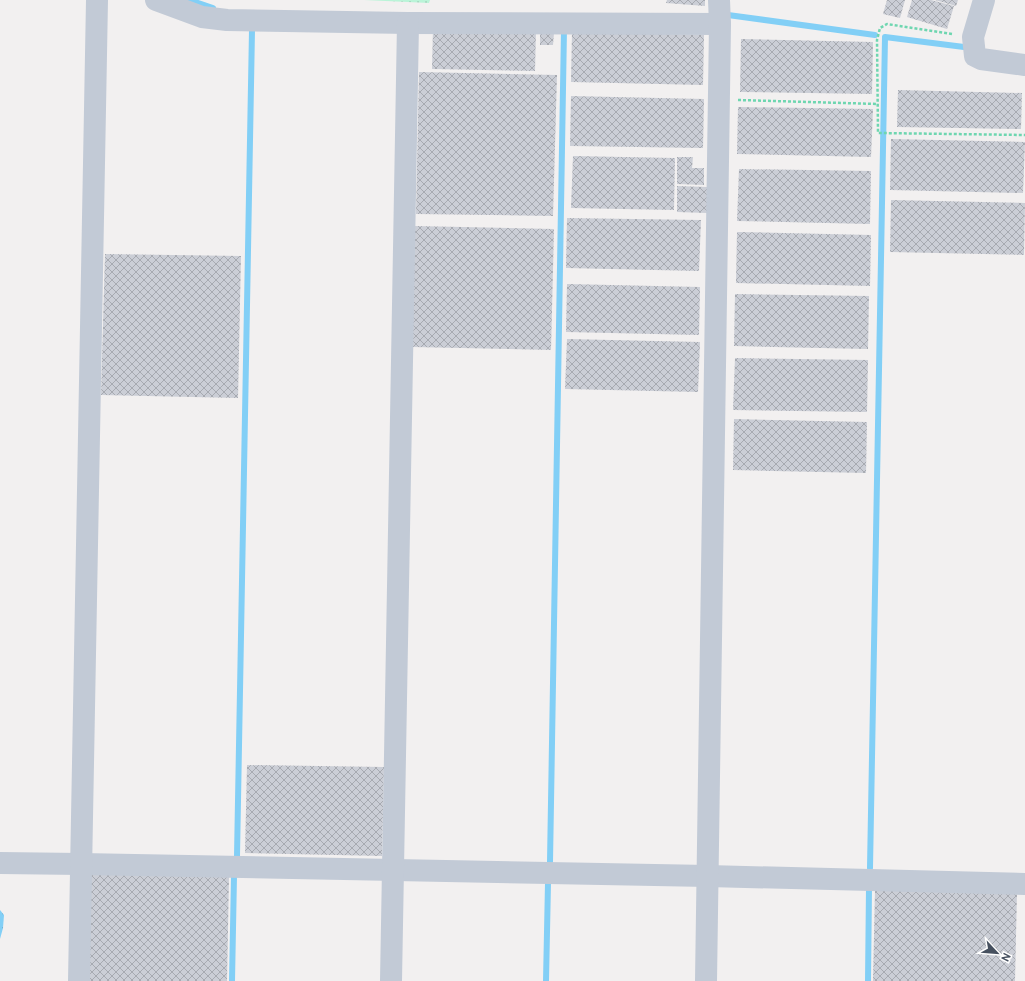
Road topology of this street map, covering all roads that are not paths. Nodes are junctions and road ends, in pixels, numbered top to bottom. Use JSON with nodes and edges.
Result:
{"nodes":[{"id":1,"x":98,"y":0,"type":"edge"},
{"id":2,"x":156,"y":0,"type":"edge"},
{"id":3,"x":720,"y":0,"type":"edge"},
{"id":4,"x":984,"y":0,"type":"edge"},
{"id":5,"x":408,"y":23,"type":"junction"},
{"id":6,"x":720,"y":24,"type":"junction"},
{"id":7,"x":1025,"y":65,"type":"edge"},
{"id":8,"x":0,"y":863,"type":"edge"},
{"id":9,"x":82,"y":864,"type":"junction"},
{"id":10,"x":394,"y":870,"type":"junction"},
{"id":11,"x":708,"y":876,"type":"junction"},
{"id":12,"x":1025,"y":884,"type":"edge"},
{"id":13,"x":79,"y":981,"type":"edge"},
{"id":14,"x":392,"y":981,"type":"edge"},
{"id":15,"x":706,"y":981,"type":"edge"}],
"edges":[{"from":1,"to":9,"type":"street"},
{"from":2,"to":5,"type":"street"},
{"from":3,"to":6,"type":"street"},
{"from":4,"to":7,"type":"street"},
{"from":5,"to":6,"type":"street"},
{"from":5,"to":10,"type":"street"},
{"from":6,"to":11,"type":"street"},
{"from":8,"to":9,"type":"street"},
{"from":9,"to":10,"type":"street"},
{"from":9,"to":13,"type":"street"},
{"from":10,"to":11,"type":"street"},
{"from":10,"to":14,"type":"street"},
{"from":11,"to":12,"type":"street"},
{"from":11,"to":15,"type":"street"}]}
